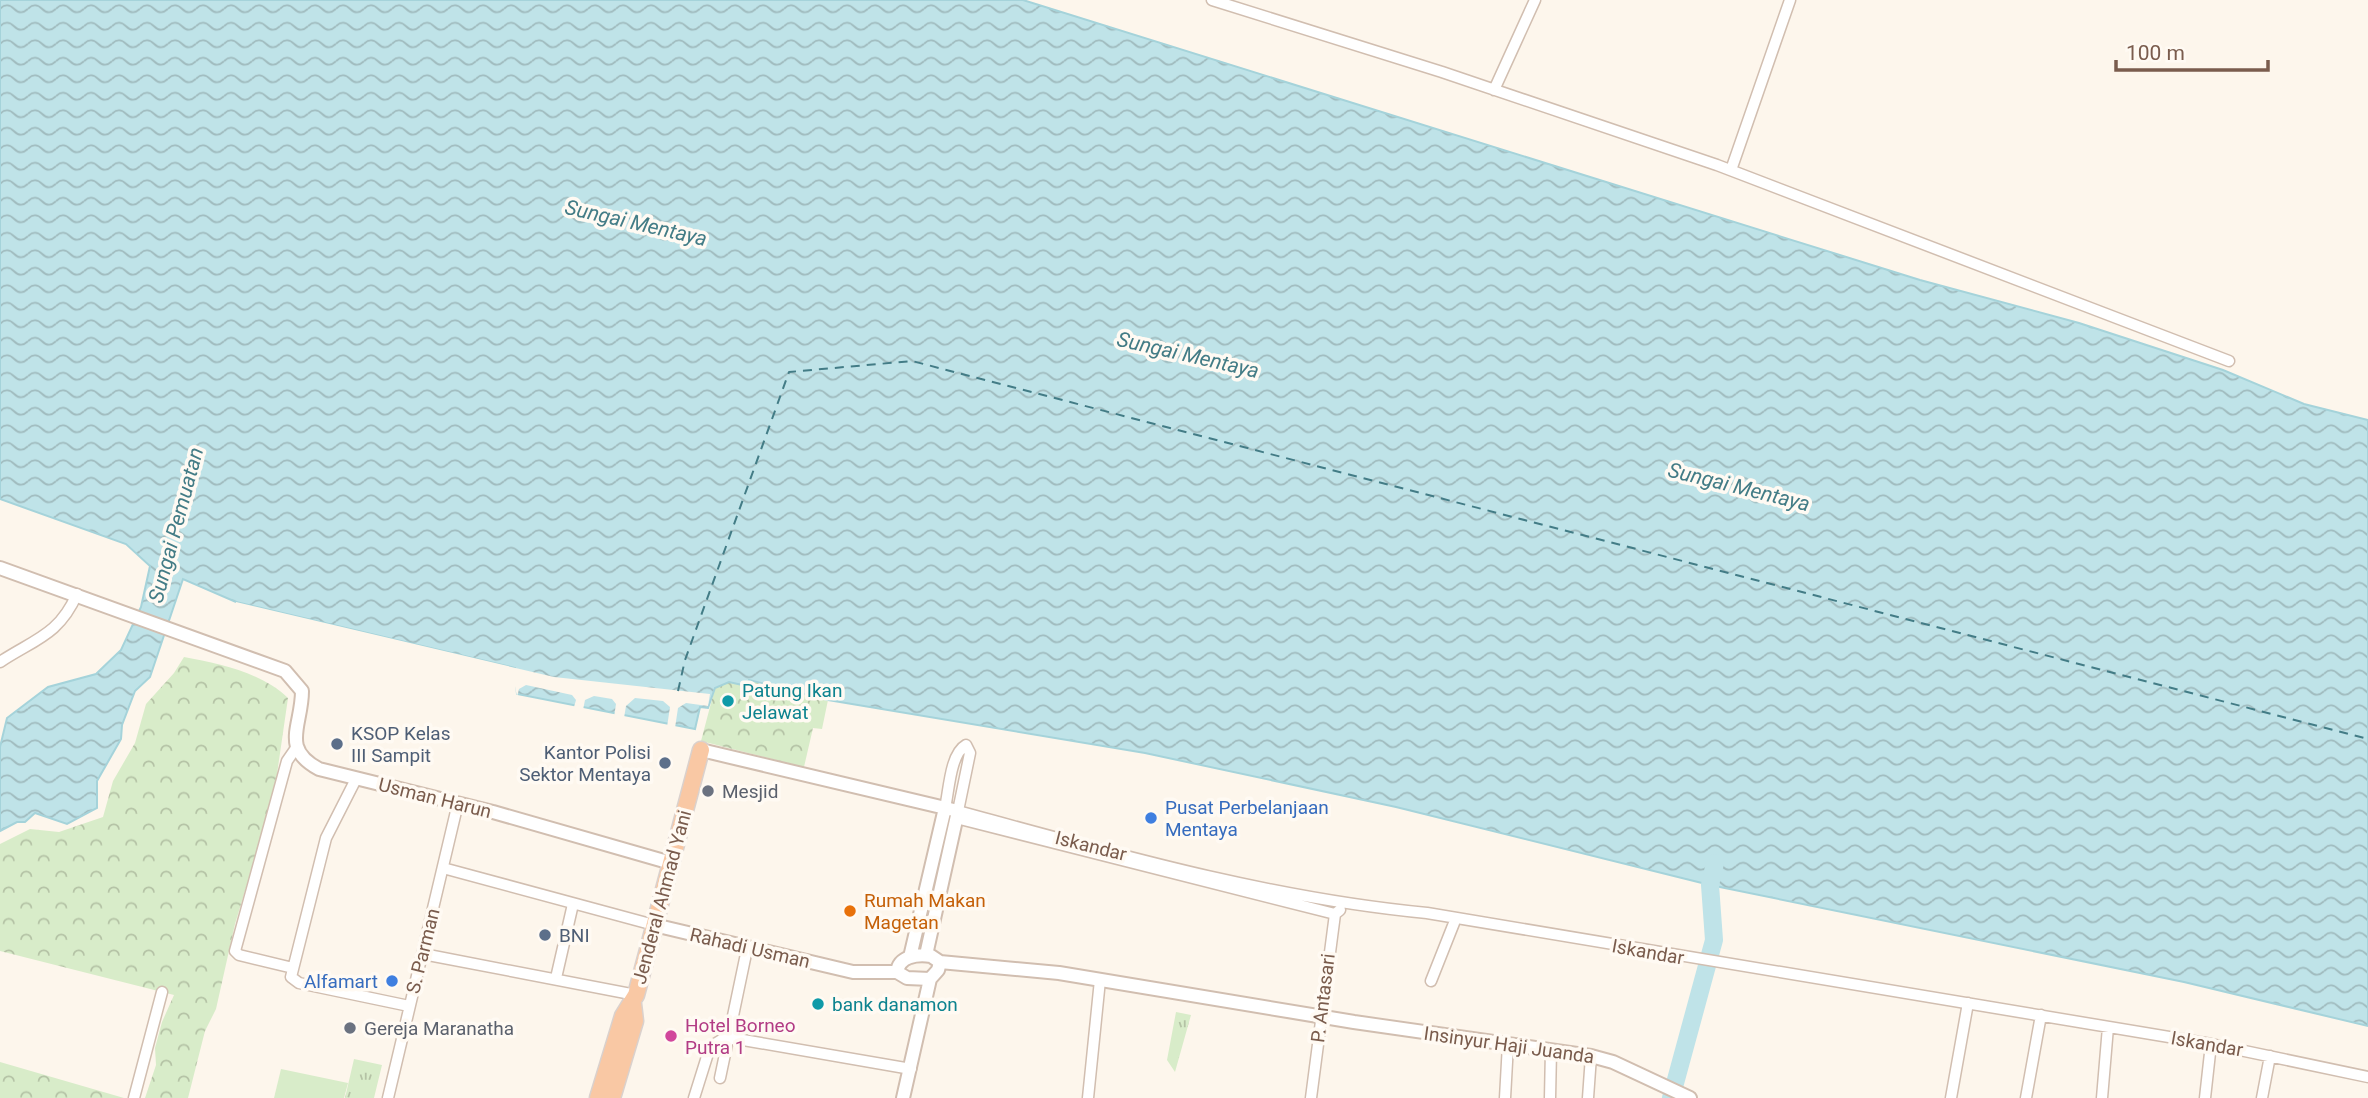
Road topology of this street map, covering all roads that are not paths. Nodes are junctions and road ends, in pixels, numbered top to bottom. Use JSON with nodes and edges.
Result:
{"nodes":[{"id":1,"x":1212,"y":0,"type":"edge"},
{"id":2,"x":1535,"y":0,"type":"edge"},
{"id":3,"x":1790,"y":0,"type":"edge"},
{"id":4,"x":1494,"y":90,"type":"junction"},
{"id":5,"x":1731,"y":170,"type":"junction"},
{"id":6,"x":2229,"y":361,"type":"dead end"},
{"id":7,"x":0,"y":568,"type":"edge"},
{"id":8,"x":77,"y":594,"type":"junction"},
{"id":9,"x":0,"y":662,"type":"edge"},
{"id":10,"x":296,"y":748,"type":"junction"},
{"id":11,"x":701,"y":750,"type":"joint"},
{"id":12,"x":356,"y":779,"type":"junction"},
{"id":13,"x":458,"y":803,"type":"junction"},
{"id":14,"x":947,"y":812,"type":"junction"},
{"id":15,"x":671,"y":863,"type":"junction"},
{"id":16,"x":443,"y":868,"type":"junction"},
{"id":17,"x":573,"y":904,"type":"junction"},
{"id":18,"x":1348,"y":905,"type":"junction"},
{"id":19,"x":1335,"y":914,"type":"junction"},
{"id":20,"x":1456,"y":918,"type":"junction"},
{"id":21,"x":654,"y":925,"type":"junction"},
{"id":22,"x":747,"y":949,"type":"junction"},
{"id":23,"x":422,"y":954,"type":"junction"},
{"id":24,"x":926,"y":955,"type":"junction"},
{"id":25,"x":910,"y":957,"type":"junction"},
{"id":26,"x":940,"y":962,"type":"junction"},
{"id":27,"x":293,"y":968,"type":"junction"},
{"id":28,"x":897,"y":972,"type":"junction"},
{"id":29,"x":556,"y":978,"type":"junction"},
{"id":30,"x":930,"y":979,"type":"junction"},
{"id":31,"x":1100,"y":980,"type":"junction"},
{"id":32,"x":1431,"y":981,"type":"dead end"},
{"id":33,"x":162,"y":992,"type":"dead end"},
{"id":34,"x":635,"y":1000,"type":"junction"},
{"id":35,"x":1968,"y":1003,"type":"junction"},
{"id":36,"x":410,"y":1006,"type":"junction"},
{"id":37,"x":2041,"y":1015,"type":"junction"},
{"id":38,"x":1320,"y":1017,"type":"junction"},
{"id":39,"x":2108,"y":1027,"type":"junction"},
{"id":40,"x":726,"y":1037,"type":"junction"},
{"id":41,"x":1508,"y":1044,"type":"junction"},
{"id":42,"x":2211,"y":1044,"type":"junction"},
{"id":43,"x":1551,"y":1051,"type":"junction"},
{"id":44,"x":1591,"y":1056,"type":"junction"},
{"id":45,"x":2270,"y":1056,"type":"junction"},
{"id":46,"x":911,"y":1069,"type":"junction"},
{"id":47,"x":2368,"y":1077,"type":"edge"},
{"id":48,"x":720,"y":1078,"type":"dead end"},
{"id":49,"x":1686,"y":1096,"type":"edge"},
{"id":50,"x":134,"y":1098,"type":"edge"},
{"id":51,"x":388,"y":1098,"type":"edge"},
{"id":52,"x":598,"y":1098,"type":"edge"},
{"id":53,"x":612,"y":1098,"type":"edge"},
{"id":54,"x":694,"y":1098,"type":"edge"},
{"id":55,"x":903,"y":1098,"type":"edge"},
{"id":56,"x":1088,"y":1098,"type":"edge"},
{"id":57,"x":1311,"y":1098,"type":"edge"},
{"id":58,"x":1505,"y":1098,"type":"edge"},
{"id":59,"x":1550,"y":1098,"type":"edge"},
{"id":60,"x":1588,"y":1098,"type":"edge"},
{"id":61,"x":1951,"y":1098,"type":"edge"},
{"id":62,"x":2026,"y":1098,"type":"edge"},
{"id":63,"x":2102,"y":1098,"type":"edge"},
{"id":64,"x":2205,"y":1098,"type":"edge"},
{"id":65,"x":2262,"y":1098,"type":"edge"}],
"edges":[{"from":1,"to":4,"type":"street"},
{"from":2,"to":4,"type":"street"},
{"from":3,"to":5,"type":"street"},
{"from":4,"to":5,"type":"street"},
{"from":5,"to":6,"type":"street"},
{"from":7,"to":8,"type":"street"},
{"from":8,"to":9,"type":"street"},
{"from":8,"to":10,"type":"street"},
{"from":10,"to":12,"type":"street","name":"Usman Harun"},
{"from":10,"to":27,"type":"street"},
{"from":11,"to":14,"type":"street","name":"Iskandar"},
{"from":11,"to":15,"type":"highway","name":"Jenderal Ahmad Yani"},
{"from":12,"to":13,"type":"street","name":"Usman Harun"},
{"from":12,"to":27,"type":"street"},
{"from":13,"to":15,"type":"street","name":"Usman Harun"},
{"from":13,"to":16,"type":"street","name":"S. Parman"},
{"from":14,"to":14,"type":"street"},
{"from":14,"to":18,"type":"street","name":"Iskandar"},
{"from":14,"to":19,"type":"street","name":"Iskandar"},
{"from":14,"to":24,"type":"street"},
{"from":14,"to":25,"type":"street"},
{"from":15,"to":21,"type":"highway","name":"Jenderal Ahmad Yani"},
{"from":16,"to":17,"type":"street","name":"Rahadi Usman"},
{"from":16,"to":23,"type":"street","name":"S. Parman"},
{"from":17,"to":21,"type":"street","name":"Rahadi Usman"},
{"from":17,"to":29,"type":"street"},
{"from":18,"to":19,"type":"street"},
{"from":18,"to":20,"type":"street","name":"Iskandar"},
{"from":19,"to":38,"type":"street","name":"P. Antasari"},
{"from":20,"to":32,"type":"street"},
{"from":20,"to":35,"type":"street","name":"Iskandar"},
{"from":21,"to":22,"type":"street","name":"Rahadi Usman"},
{"from":21,"to":34,"type":"highway","name":"Jenderal Ahmad Yani"},
{"from":22,"to":28,"type":"street","name":"Rahadi Usman"},
{"from":22,"to":40,"type":"street"},
{"from":23,"to":29,"type":"street"},
{"from":23,"to":36,"type":"street","name":"S. Parman"},
{"from":24,"to":25,"type":"street"},
{"from":24,"to":26,"type":"street"},
{"from":25,"to":28,"type":"street"},
{"from":26,"to":30,"type":"street"},
{"from":26,"to":31,"type":"street"},
{"from":27,"to":36,"type":"street"},
{"from":28,"to":30,"type":"street","name":"Rahadi Usman"},
{"from":29,"to":34,"type":"street"},
{"from":30,"to":46,"type":"street"},
{"from":31,"to":38,"type":"street"},
{"from":31,"to":56,"type":"street"},
{"from":33,"to":50,"type":"street"},
{"from":34,"to":52,"type":"highway","name":"Jenderal Ahmad Yani"},
{"from":34,"to":53,"type":"highway","name":"Jenderal Ahmad Yani"},
{"from":35,"to":37,"type":"street","name":"Iskandar"},
{"from":35,"to":61,"type":"street"},
{"from":36,"to":51,"type":"street","name":"S. Parman"},
{"from":37,"to":39,"type":"street","name":"Iskandar"},
{"from":37,"to":62,"type":"street"},
{"from":38,"to":41,"type":"street","name":"Insinyur Haji Juanda"},
{"from":38,"to":57,"type":"street","name":"P. Antasari"},
{"from":39,"to":42,"type":"street","name":"Iskandar"},
{"from":39,"to":63,"type":"street"},
{"from":40,"to":46,"type":"street"},
{"from":40,"to":48,"type":"street"},
{"from":40,"to":54,"type":"street"},
{"from":41,"to":43,"type":"street","name":"Insinyur Haji Juanda"},
{"from":41,"to":58,"type":"street"},
{"from":42,"to":45,"type":"street","name":"Iskandar"},
{"from":42,"to":64,"type":"street"},
{"from":43,"to":44,"type":"street","name":"Insinyur Haji Juanda"},
{"from":43,"to":59,"type":"street"},
{"from":44,"to":49,"type":"street","name":"Insinyur Haji Juanda"},
{"from":44,"to":60,"type":"street"},
{"from":45,"to":47,"type":"street","name":"Iskandar"},
{"from":45,"to":65,"type":"street"},
{"from":46,"to":55,"type":"street"}]}
